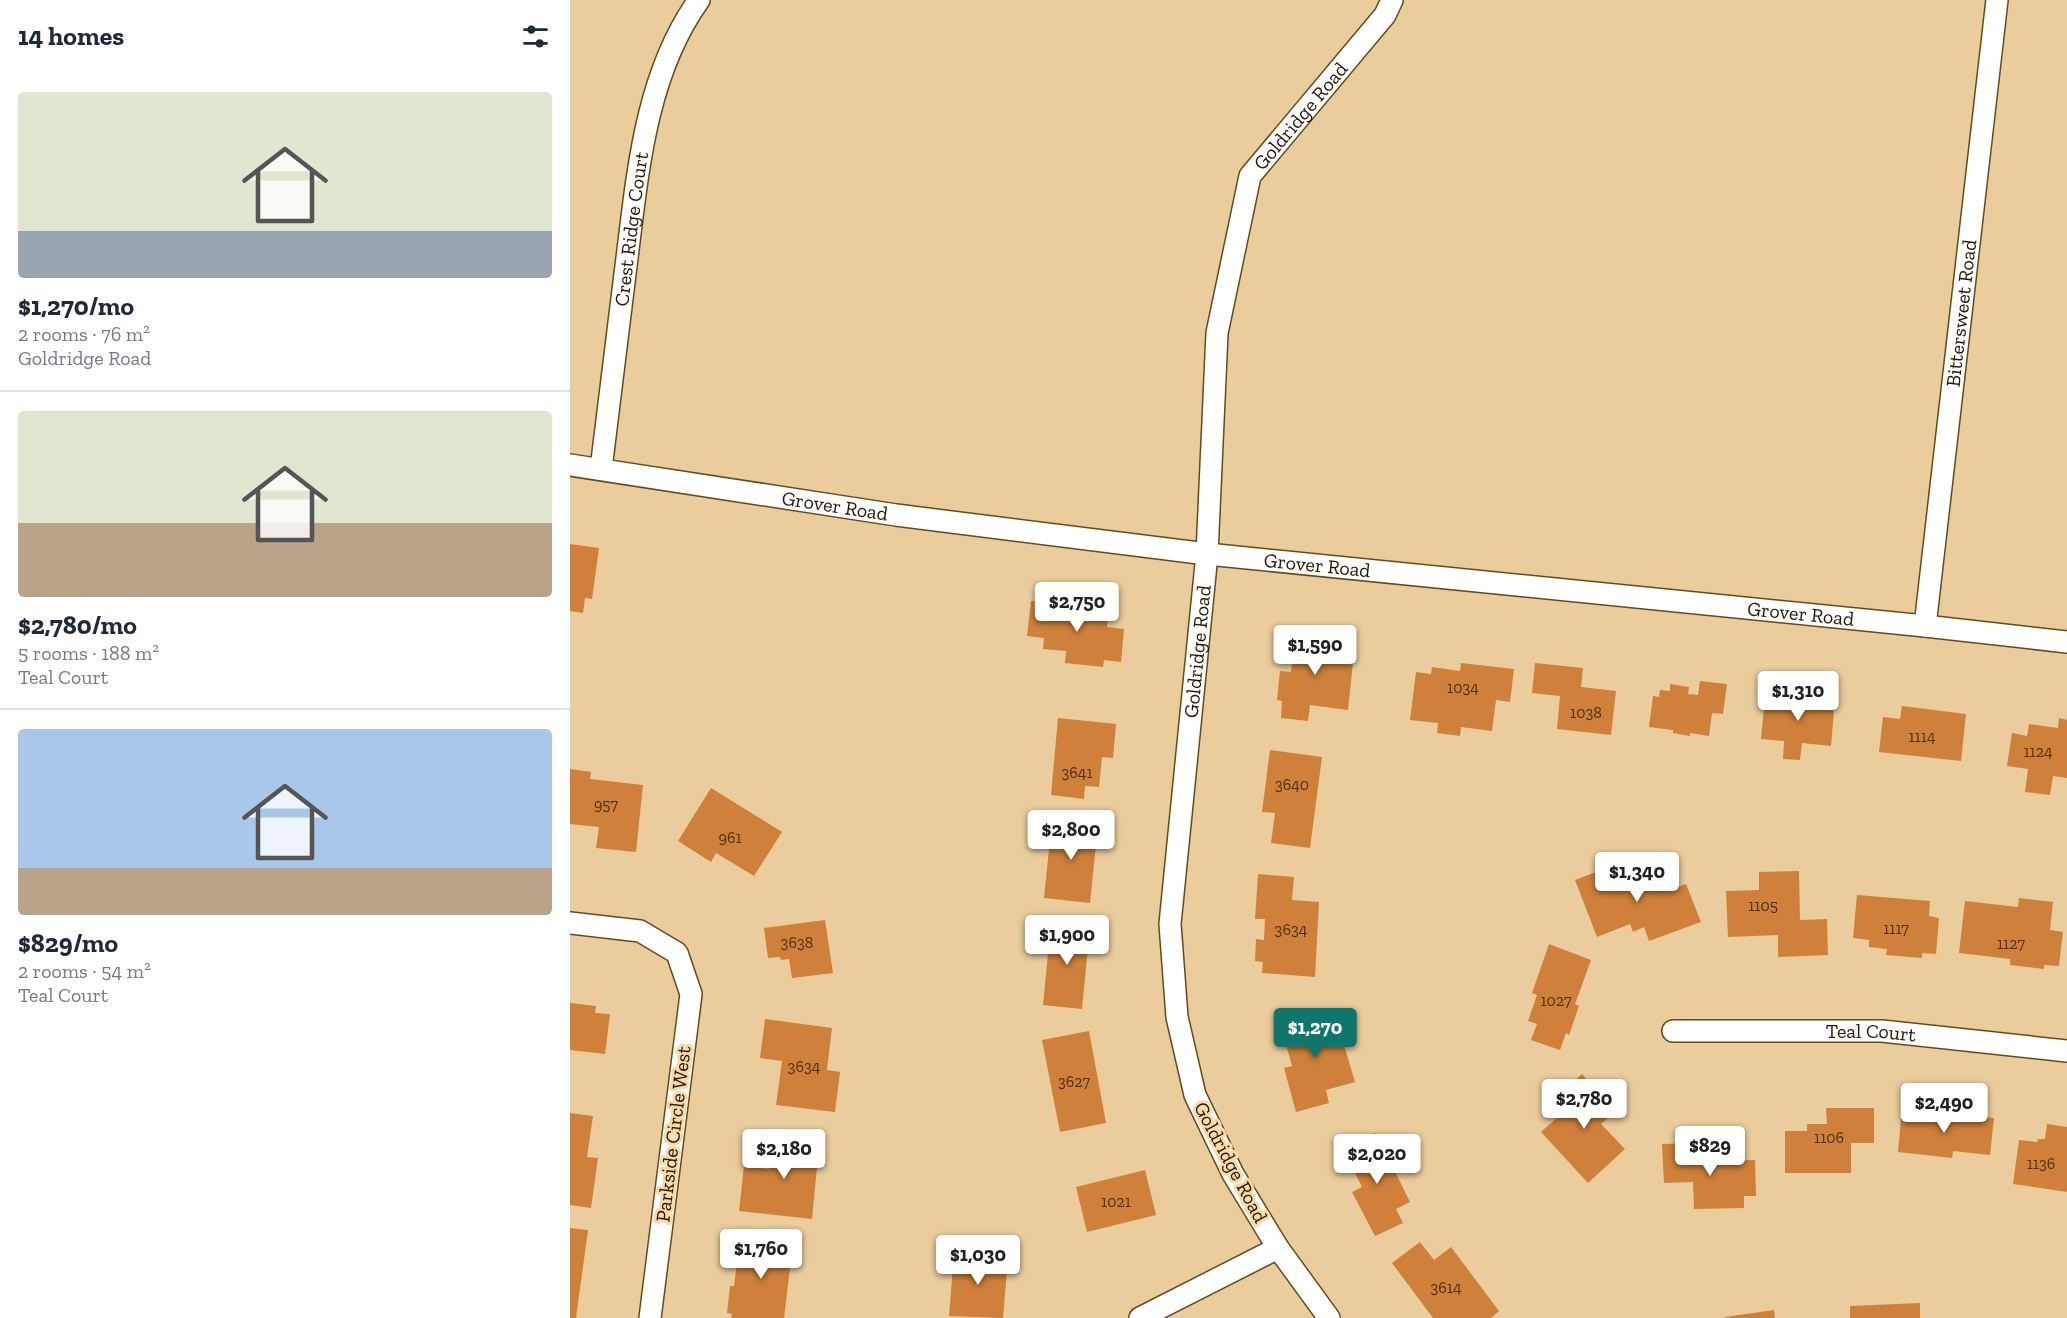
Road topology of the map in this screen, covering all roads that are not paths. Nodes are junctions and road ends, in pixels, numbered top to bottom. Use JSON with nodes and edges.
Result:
{"nodes":[{"id":1,"x":699,"y":0,"type":"edge"},
{"id":2,"x":1392,"y":0,"type":"edge"},
{"id":3,"x":1997,"y":0,"type":"edge"},
{"id":4,"x":570,"y":465,"type":"edge"},
{"id":5,"x":601,"y":469,"type":"junction"},
{"id":6,"x":1207,"y":554,"type":"junction"},
{"id":7,"x":1925,"y":626,"type":"junction"},
{"id":8,"x":2067,"y":642,"type":"edge"},
{"id":9,"x":570,"y":924,"type":"edge"},
{"id":10,"x":1673,"y":1031,"type":"dead end"},
{"id":11,"x":2067,"y":1051,"type":"edge"},
{"id":12,"x":1278,"y":1248,"type":"junction"},
{"id":13,"x":650,"y":1318,"type":"edge"},
{"id":14,"x":1140,"y":1318,"type":"edge"},
{"id":15,"x":1329,"y":1318,"type":"edge"}],
"edges":[{"from":1,"to":5,"type":"street","name":"Crest Ridge Court"},
{"from":2,"to":6,"type":"street","name":"Goldridge Road"},
{"from":3,"to":7,"type":"street","name":"Bittersweet Road"},
{"from":4,"to":5,"type":"street","name":"Grover Road"},
{"from":5,"to":6,"type":"street","name":"Grover Road"},
{"from":6,"to":7,"type":"street","name":"Grover Road"},
{"from":6,"to":12,"type":"street","name":"Goldridge Road"},
{"from":7,"to":8,"type":"street","name":"Grover Road"},
{"from":9,"to":13,"type":"street","name":"Parkside Circle West"},
{"from":10,"to":11,"type":"street","name":"Teal Court"},
{"from":12,"to":14,"type":"street"},
{"from":12,"to":15,"type":"street","name":"Goldridge Road"}]}
